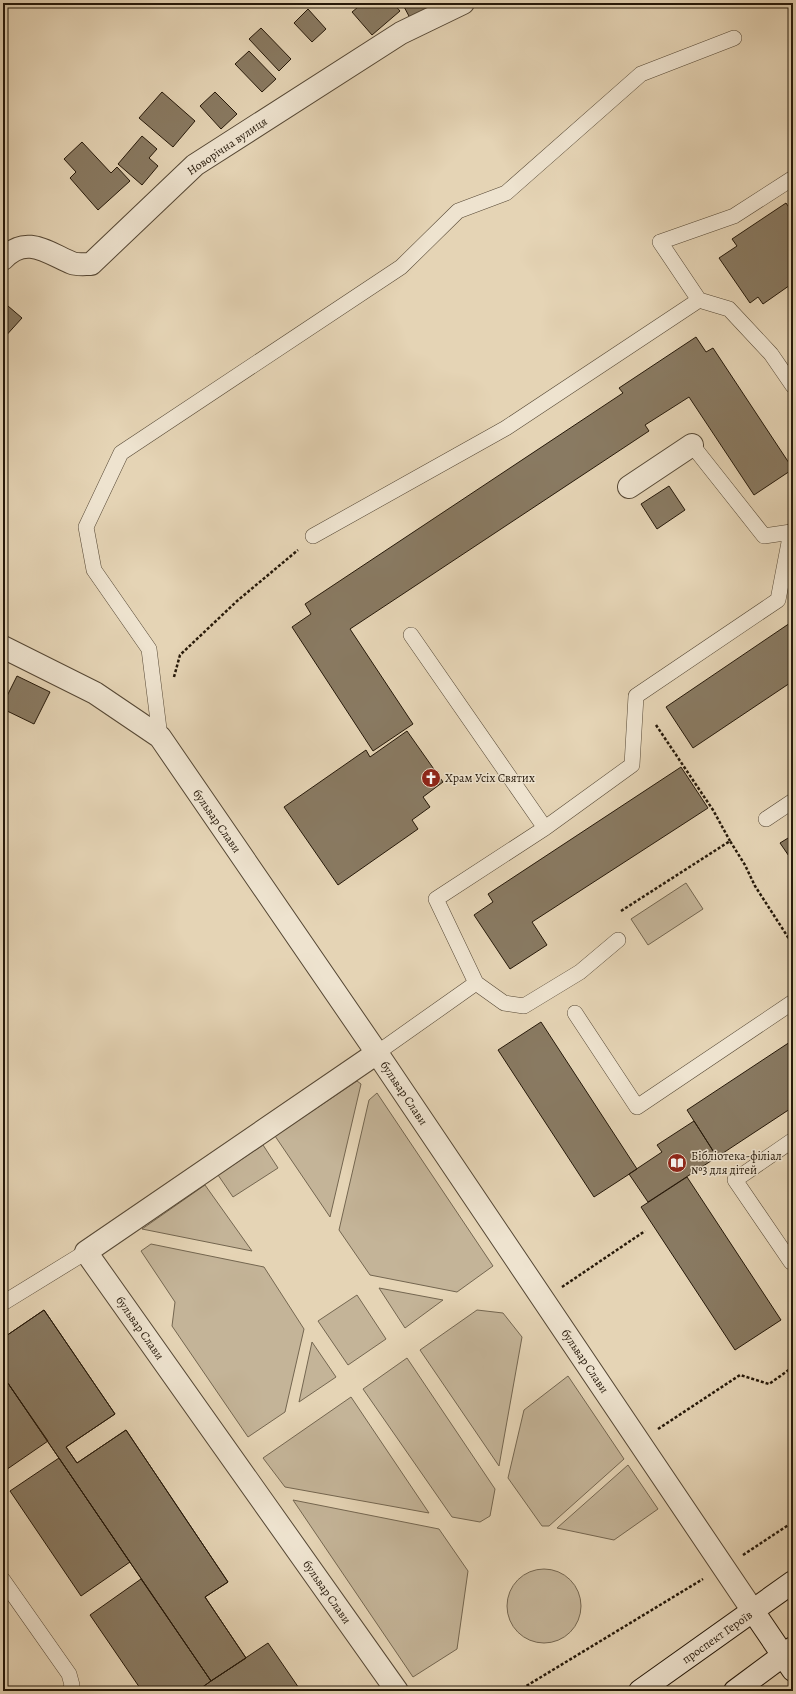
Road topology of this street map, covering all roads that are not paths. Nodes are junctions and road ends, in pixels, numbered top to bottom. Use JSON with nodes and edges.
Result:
{"nodes":[{"id":1,"x":463,"y":3,"type":"edge"},
{"id":2,"x":734,"y":38,"type":"dead end"},
{"id":3,"x":793,"y":178,"type":"edge"},
{"id":4,"x":3,"y":259,"type":"edge"},
{"id":5,"x":698,"y":300,"type":"junction"},
{"id":6,"x":793,"y":386,"type":"edge"},
{"id":7,"x":692,"y":444,"type":"joint"},
{"id":8,"x":629,"y":487,"type":"dead end"},
{"id":9,"x":792,"y":531,"type":"edge"},
{"id":10,"x":313,"y":536,"type":"road end"},
{"id":11,"x":411,"y":635,"type":"dead end"},
{"id":12,"x":3,"y":647,"type":"edge"},
{"id":13,"x":160,"y":737,"type":"junction"},
{"id":14,"x":793,"y":801,"type":"edge"},
{"id":15,"x":766,"y":819,"type":"dead end"},
{"id":16,"x":545,"y":828,"type":"junction"},
{"id":17,"x":618,"y":940,"type":"dead end"},
{"id":18,"x":476,"y":983,"type":"junction"},
{"id":19,"x":793,"y":1002,"type":"edge"},
{"id":20,"x":575,"y":1012,"type":"dead end"},
{"id":21,"x":377,"y":1053,"type":"junction"},
{"id":22,"x":793,"y":1140,"type":"edge"},
{"id":23,"x":86,"y":1252,"type":"junction"},
{"id":24,"x":793,"y":1261,"type":"edge"},
{"id":25,"x":3,"y":1303,"type":"edge"},
{"id":26,"x":3,"y":1580,"type":"edge"},
{"id":27,"x":793,"y":1582,"type":"edge"},
{"id":28,"x":754,"y":1611,"type":"junction"},
{"id":29,"x":790,"y":1658,"type":"edge"},
{"id":30,"x":70,"y":1691,"type":"edge"},
{"id":31,"x":397,"y":1691,"type":"edge"},
{"id":32,"x":640,"y":1691,"type":"edge"},
{"id":33,"x":735,"y":1691,"type":"edge"}],
"edges":[{"from":1,"to":4,"type":"street","name":"Новорічна вулиця"},
{"from":2,"to":13,"type":"lane"},
{"from":3,"to":5,"type":"lane"},
{"from":5,"to":6,"type":"lane"},
{"from":5,"to":10,"type":"lane"},
{"from":7,"to":8,"type":"street"},
{"from":7,"to":9,"type":"lane"},
{"from":9,"to":16,"type":"lane"},
{"from":11,"to":16,"type":"lane"},
{"from":12,"to":13,"type":"street","name":"бульвар Слави"},
{"from":13,"to":21,"type":"street","name":"бульвар Слави"},
{"from":14,"to":15,"type":"lane"},
{"from":16,"to":18,"type":"lane"},
{"from":17,"to":18,"type":"lane"},
{"from":18,"to":21,"type":"lane"},
{"from":19,"to":20,"type":"lane"},
{"from":21,"to":23,"type":"street","name":"бульвар Слави"},
{"from":21,"to":28,"type":"street","name":"бульвар Слави"},
{"from":22,"to":24,"type":"lane"},
{"from":23,"to":25,"type":"lane"},
{"from":23,"to":31,"type":"street","name":"бульвар Слави"},
{"from":26,"to":30,"type":"lane"},
{"from":27,"to":28,"type":"street","name":"проспект Героїв"},
{"from":28,"to":29,"type":"street","name":"бульвар Слави"},
{"from":28,"to":32,"type":"street","name":"проспект Героїв"},
{"from":29,"to":33,"type":"street"}]}
